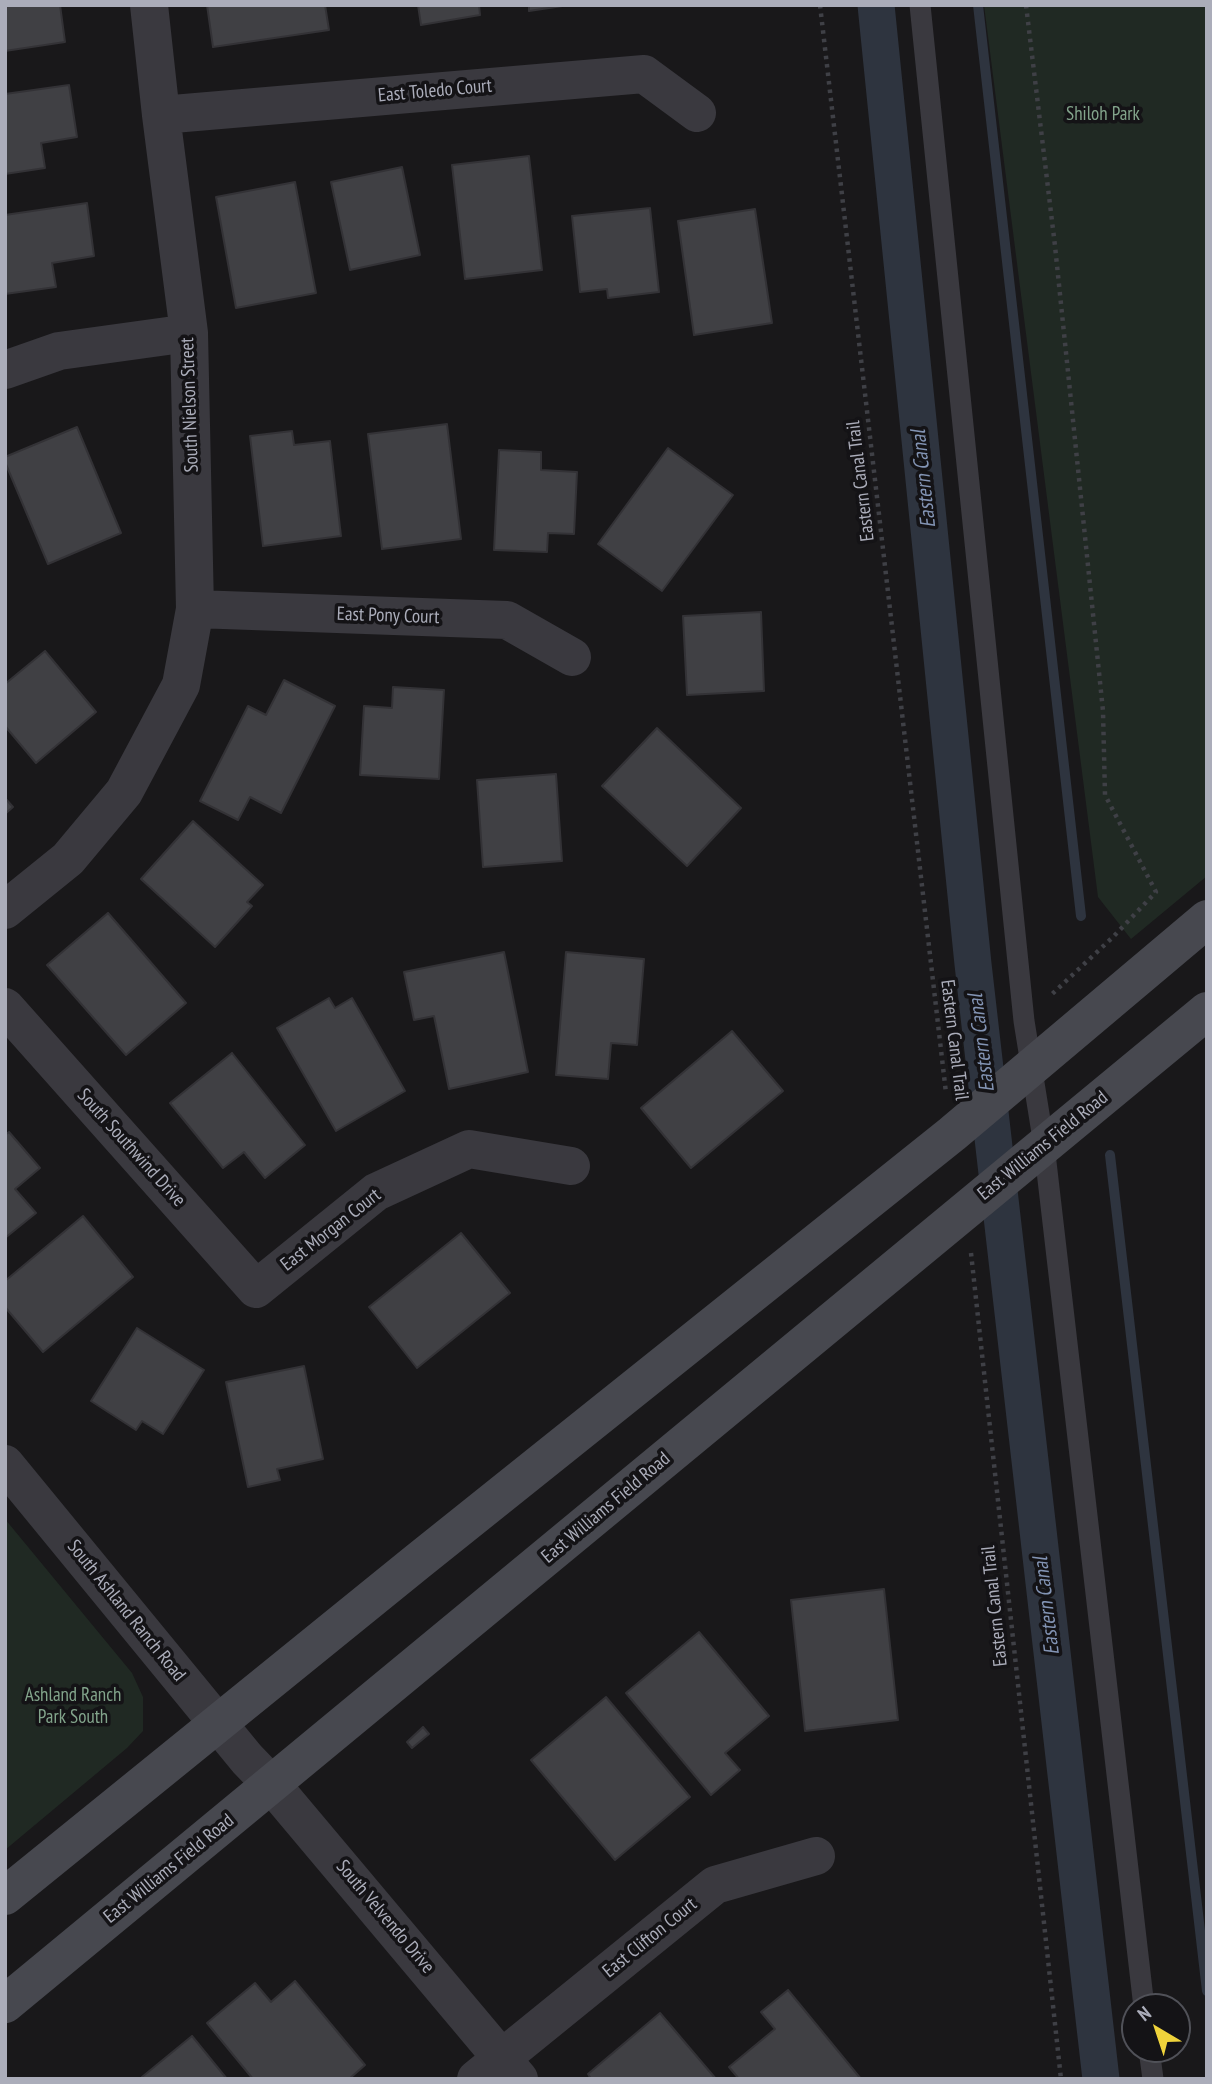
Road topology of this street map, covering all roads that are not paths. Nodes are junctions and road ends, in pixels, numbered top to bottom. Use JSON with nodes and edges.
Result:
{"nodes":[{"id":1,"x":149,"y":5,"type":"edge"},
{"id":2,"x":920,"y":5,"type":"edge"},
{"id":3,"x":697,"y":113,"type":"dead end"},
{"id":4,"x":161,"y":115,"type":"junction"},
{"id":5,"x":189,"y":333,"type":"junction"},
{"id":6,"x":5,"y":370,"type":"edge"},
{"id":7,"x":195,"y":609,"type":"junction"},
{"id":8,"x":572,"y":657,"type":"dead end"},
{"id":9,"x":5,"y":911,"type":"edge"},
{"id":10,"x":1207,"y":919,"type":"edge"},
{"id":11,"x":5,"y":1007,"type":"edge"},
{"id":12,"x":1207,"y":1011,"type":"edge"},
{"id":13,"x":1031,"y":1068,"type":"junction"},
{"id":14,"x":1044,"y":1145,"type":"junction"},
{"id":15,"x":571,"y":1166,"type":"dead end"},
{"id":16,"x":256,"y":1289,"type":"joint"},
{"id":17,"x":5,"y":1464,"type":"edge"},
{"id":18,"x":218,"y":1723,"type":"junction"},
{"id":19,"x":259,"y":1772,"type":"junction"},
{"id":20,"x":816,"y":1856,"type":"dead end"},
{"id":21,"x":5,"y":1896,"type":"edge"},
{"id":22,"x":1142,"y":1993,"type":"edge"},
{"id":23,"x":5,"y":2004,"type":"edge"},
{"id":24,"x":500,"y":2072,"type":"edge"}],
"edges":[{"from":1,"to":4,"type":"street","name":"South Nielson Street"},
{"from":2,"to":13,"type":"lane"},
{"from":3,"to":4,"type":"street","name":"East Toledo Court"},
{"from":4,"to":5,"type":"street","name":"South Nielson Street"},
{"from":5,"to":6,"type":"street"},
{"from":5,"to":7,"type":"street","name":"South Nielson Street"},
{"from":7,"to":8,"type":"street","name":"East Pony Court"},
{"from":7,"to":9,"type":"street","name":"South Nielson Street"},
{"from":10,"to":13,"type":"main road"},
{"from":11,"to":16,"type":"street","name":"South Southwind Drive"},
{"from":12,"to":14,"type":"main road","name":"East Williams Field Road"},
{"from":13,"to":14,"type":"lane"},
{"from":13,"to":18,"type":"main road"},
{"from":14,"to":19,"type":"main road","name":"East Williams Field Road"},
{"from":14,"to":22,"type":"lane"},
{"from":15,"to":16,"type":"street","name":"East Morgan Court"},
{"from":17,"to":18,"type":"street","name":"South Ashland Ranch Road"},
{"from":18,"to":19,"type":"street","name":"South Ashland Ranch Road"},
{"from":18,"to":21,"type":"main road"},
{"from":19,"to":23,"type":"main road","name":"East Williams Field Road"},
{"from":19,"to":24,"type":"street","name":"South Velvendo Drive"},
{"from":20,"to":24,"type":"street","name":"East Clifton Court"}]}
